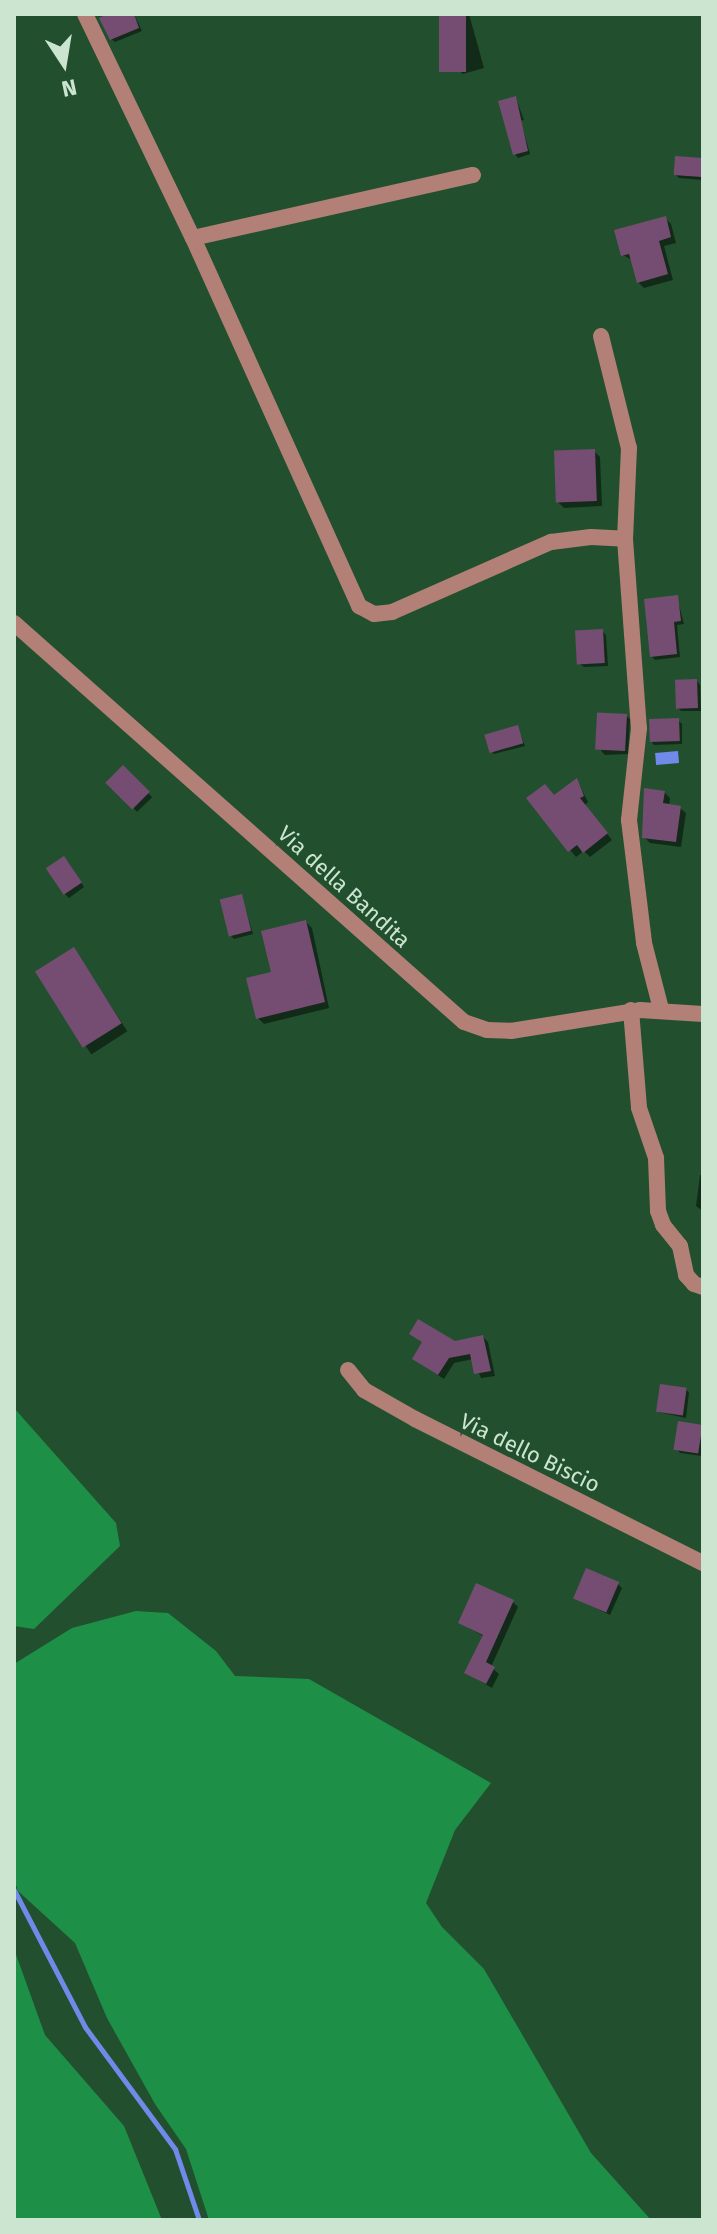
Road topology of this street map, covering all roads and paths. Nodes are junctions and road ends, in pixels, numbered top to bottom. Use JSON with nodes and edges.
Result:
{"nodes":[{"id":1,"x":85,"y":14,"type":"edge"},
{"id":2,"x":473,"y":175,"type":"dead end"},
{"id":3,"x":193,"y":238,"type":"junction"},
{"id":4,"x":601,"y":336,"type":"dead end"},
{"id":5,"x":625,"y":539,"type":"junction"},
{"id":6,"x":14,"y":623,"type":"edge"},
{"id":7,"x":661,"y":1009,"type":"junction"},
{"id":8,"x":631,"y":1010,"type":"junction"},
{"id":9,"x":703,"y":1014,"type":"edge"},
{"id":10,"x":703,"y":1287,"type":"edge"},
{"id":11,"x":348,"y":1370,"type":"dead end"},
{"id":12,"x":703,"y":1563,"type":"edge"}],
"edges":[{"from":1,"to":3,"type":"street"},
{"from":2,"to":3,"type":"street"},
{"from":3,"to":5,"type":"street"},
{"from":4,"to":5,"type":"street"},
{"from":5,"to":7,"type":"street"},
{"from":6,"to":8,"type":"street","name":"Via della Bandita"},
{"from":7,"to":8,"type":"street","name":"Via della Bandita"},
{"from":7,"to":9,"type":"street","name":"Via della Bandita"},
{"from":8,"to":10,"type":"street"},
{"from":11,"to":12,"type":"street","name":"Via dello Biscio"}]}
